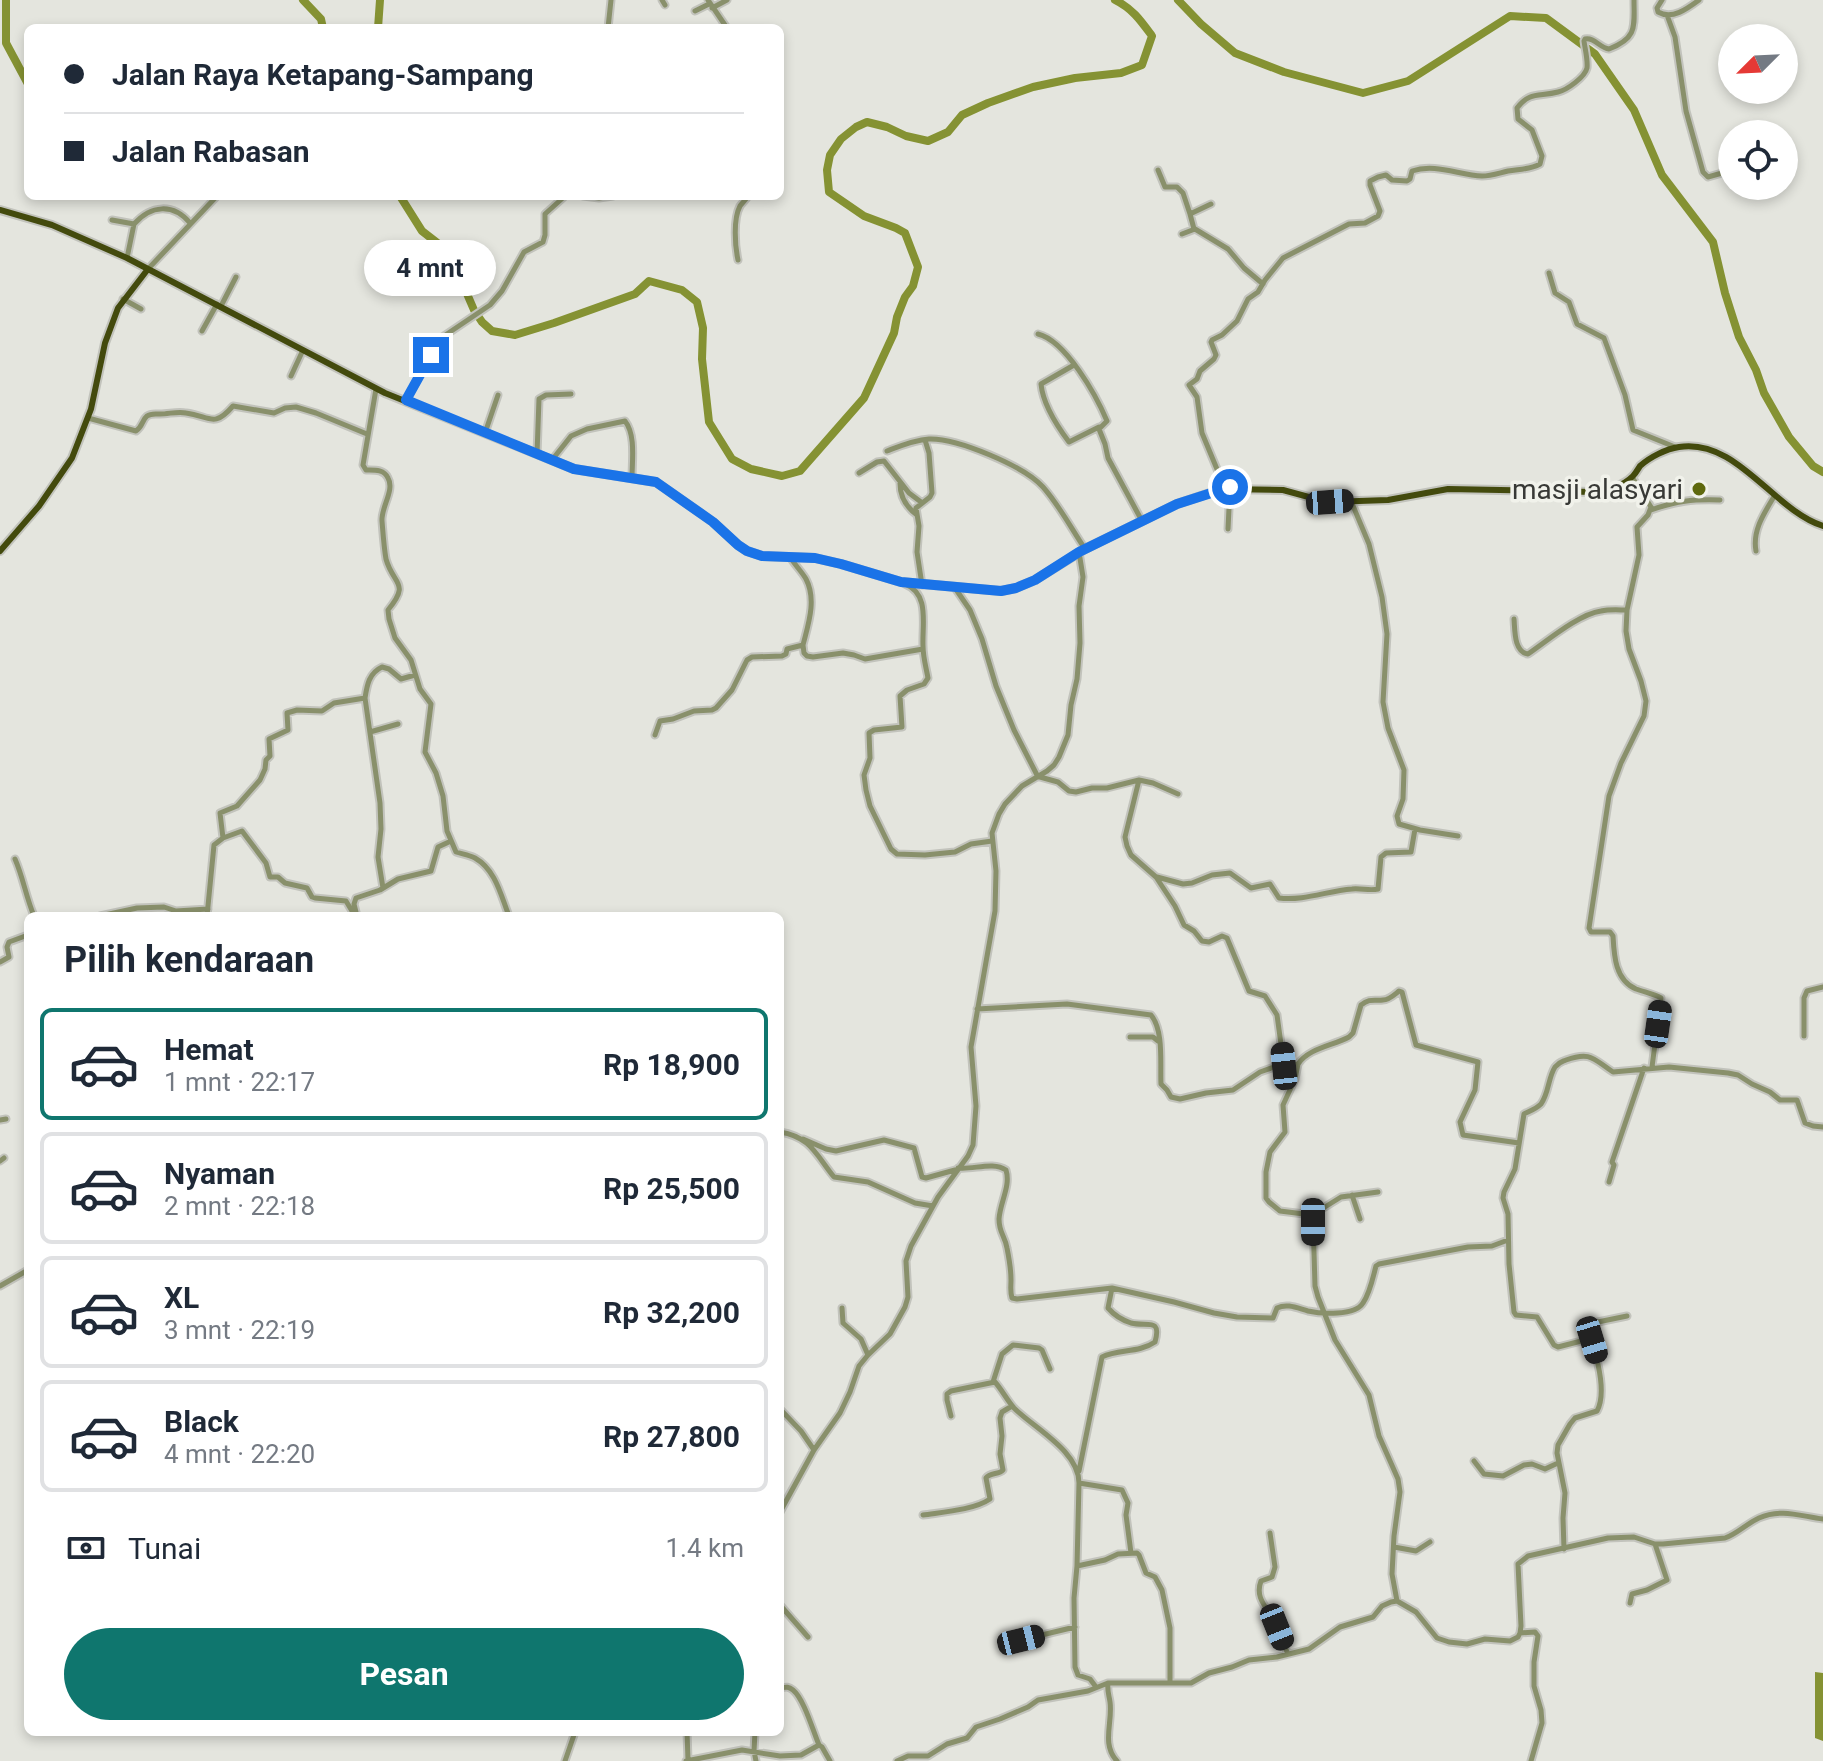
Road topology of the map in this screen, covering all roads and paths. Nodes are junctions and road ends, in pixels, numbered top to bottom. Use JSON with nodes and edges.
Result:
{"nodes":[{"id":1,"x":611,"y":0,"type":"edge"},
{"id":2,"x":727,"y":0,"type":"edge"},
{"id":3,"x":1634,"y":0,"type":"edge"},
{"id":4,"x":1662,"y":0,"type":"edge"},
{"id":5,"x":1699,"y":0,"type":"edge"},
{"id":6,"x":710,"y":4,"type":"edge"},
{"id":7,"x":695,"y":11,"type":"dead end"},
{"id":8,"x":1667,"y":15,"type":"junction"},
{"id":9,"x":608,"y":24,"type":"edge"},
{"id":10,"x":724,"y":24,"type":"edge"},
{"id":11,"x":1158,"y":170,"type":"dead end"},
{"id":12,"x":1718,"y":174,"type":"edge"},
{"id":13,"x":213,"y":200,"type":"edge"},
{"id":14,"x":561,"y":200,"type":"edge"},
{"id":15,"x":745,"y":200,"type":"edge"},
{"id":16,"x":1211,"y":204,"type":"dead end"},
{"id":17,"x":0,"y":210,"type":"edge"},
{"id":18,"x":1190,"y":214,"type":"junction"},
{"id":19,"x":112,"y":220,"type":"dead end"},
{"id":20,"x":190,"y":223,"type":"junction"},
{"id":21,"x":134,"y":224,"type":"junction"},
{"id":22,"x":1194,"y":229,"type":"junction"},
{"id":23,"x":1182,"y":234,"type":"dead end"},
{"id":24,"x":127,"y":258,"type":"junction"},
{"id":25,"x":738,"y":260,"type":"dead end"},
{"id":26,"x":148,"y":269,"type":"junction"},
{"id":27,"x":1549,"y":273,"type":"dead end"},
{"id":28,"x":236,"y":277,"type":"dead end"},
{"id":29,"x":1263,"y":284,"type":"junction"},
{"id":30,"x":123,"y":299,"type":"junction"},
{"id":31,"x":219,"y":305,"type":"junction"},
{"id":32,"x":141,"y":309,"type":"dead end"},
{"id":33,"x":202,"y":331,"type":"dead end"},
{"id":34,"x":1038,"y":334,"type":"dead end"},
{"id":35,"x":303,"y":350,"type":"junction"},
{"id":36,"x":1074,"y":365,"type":"junction"},
{"id":37,"x":291,"y":376,"type":"dead end"},
{"id":38,"x":376,"y":389,"type":"junction"},
{"id":39,"x":571,"y":394,"type":"dead end"},
{"id":40,"x":498,"y":395,"type":"dead end"},
{"id":41,"x":406,"y":400,"type":"junction"},
{"id":42,"x":88,"y":418,"type":"junction"},
{"id":43,"x":1100,"y":427,"type":"junction"},
{"id":44,"x":485,"y":433,"type":"junction"},
{"id":45,"x":367,"y":434,"type":"junction"},
{"id":46,"x":925,"y":440,"type":"junction"},
{"id":47,"x":1676,"y":447,"type":"junction"},
{"id":48,"x":887,"y":451,"type":"dead end"},
{"id":49,"x":537,"y":454,"type":"junction"},
{"id":50,"x":552,"y":460,"type":"junction"},
{"id":51,"x":859,"y":473,"type":"dead end"},
{"id":52,"x":1632,"y":477,"type":"junction"},
{"id":53,"x":632,"y":478,"type":"junction"},
{"id":54,"x":900,"y":481,"type":"junction"},
{"id":55,"x":1226,"y":488,"type":"junction"},
{"id":56,"x":1775,"y":495,"type":"junction"},
{"id":57,"x":1351,"y":500,"type":"junction"},
{"id":58,"x":1720,"y":500,"type":"dead end"},
{"id":59,"x":921,"y":502,"type":"junction"},
{"id":60,"x":1651,"y":510,"type":"junction"},
{"id":61,"x":918,"y":516,"type":"junction"},
{"id":62,"x":1142,"y":521,"type":"junction"},
{"id":63,"x":1823,"y":526,"type":"edge"},
{"id":64,"x":1228,"y":529,"type":"dead end"},
{"id":65,"x":1082,"y":550,"type":"junction"},
{"id":66,"x":0,"y":551,"type":"edge"},
{"id":67,"x":1756,"y":551,"type":"dead end"},
{"id":68,"x":790,"y":557,"type":"junction"},
{"id":69,"x":901,"y":582,"type":"junction"},
{"id":70,"x":922,"y":585,"type":"junction"},
{"id":71,"x":955,"y":588,"type":"junction"},
{"id":72,"x":1627,"y":610,"type":"junction"},
{"id":73,"x":1514,"y":619,"type":"dead end"},
{"id":74,"x":803,"y":645,"type":"junction"},
{"id":75,"x":923,"y":649,"type":"junction"},
{"id":76,"x":415,"y":675,"type":"junction"},
{"id":77,"x":365,"y":698,"type":"junction"},
{"id":78,"x":398,"y":724,"type":"dead end"},
{"id":79,"x":370,"y":732,"type":"junction"},
{"id":80,"x":655,"y":735,"type":"dead end"},
{"id":81,"x":1038,"y":776,"type":"junction"},
{"id":82,"x":1139,"y":780,"type":"junction"},
{"id":83,"x":1178,"y":794,"type":"dead end"},
{"id":84,"x":1415,"y":829,"type":"junction"},
{"id":85,"x":1458,"y":836,"type":"dead end"},
{"id":86,"x":223,"y":838,"type":"junction"},
{"id":87,"x":451,"y":841,"type":"junction"},
{"id":88,"x":992,"y":841,"type":"junction"},
{"id":89,"x":15,"y":859,"type":"dead end"},
{"id":90,"x":1156,"y":877,"type":"junction"},
{"id":91,"x":383,"y":888,"type":"junction"},
{"id":92,"x":32,"y":912,"type":"edge"},
{"id":93,"x":118,"y":912,"type":"edge"},
{"id":94,"x":207,"y":912,"type":"edge"},
{"id":95,"x":353,"y":912,"type":"edge"},
{"id":96,"x":355,"y":912,"type":"edge"},
{"id":97,"x":507,"y":912,"type":"edge"},
{"id":98,"x":24,"y":936,"type":"edge"},
{"id":99,"x":0,"y":962,"type":"edge"},
{"id":100,"x":1823,"y":987,"type":"edge"},
{"id":101,"x":977,"y":1009,"type":"junction"},
{"id":102,"x":1804,"y":1036,"type":"dead end"},
{"id":103,"x":1130,"y":1037,"type":"dead end"},
{"id":104,"x":1159,"y":1042,"type":"junction"},
{"id":105,"x":1298,"y":1064,"type":"junction"},
{"id":106,"x":1284,"y":1066,"type":"junction"},
{"id":107,"x":1652,"y":1067,"type":"junction"},
{"id":108,"x":1644,"y":1068,"type":"junction"},
{"id":109,"x":1823,"y":1127,"type":"edge"},
{"id":110,"x":784,"y":1133,"type":"edge"},
{"id":111,"x":803,"y":1139,"type":"junction"},
{"id":112,"x":1519,"y":1143,"type":"junction"},
{"id":113,"x":957,"y":1169,"type":"junction"},
{"id":114,"x":1609,"y":1182,"type":"dead end"},
{"id":115,"x":1378,"y":1192,"type":"dead end"},
{"id":116,"x":1352,"y":1195,"type":"junction"},
{"id":117,"x":933,"y":1206,"type":"junction"},
{"id":118,"x":1312,"y":1215,"type":"junction"},
{"id":119,"x":1360,"y":1219,"type":"dead end"},
{"id":120,"x":1508,"y":1240,"type":"junction"},
{"id":121,"x":24,"y":1272,"type":"edge"},
{"id":122,"x":0,"y":1286,"type":"edge"},
{"id":123,"x":1112,"y":1288,"type":"junction"},
{"id":124,"x":842,"y":1308,"type":"dead end"},
{"id":125,"x":1324,"y":1314,"type":"junction"},
{"id":126,"x":1627,"y":1316,"type":"dead end"},
{"id":127,"x":1592,"y":1340,"type":"junction"},
{"id":128,"x":868,"y":1355,"type":"junction"},
{"id":129,"x":1050,"y":1369,"type":"dead end"},
{"id":130,"x":993,"y":1382,"type":"junction"},
{"id":131,"x":1012,"y":1406,"type":"junction"},
{"id":132,"x":784,"y":1413,"type":"edge"},
{"id":133,"x":951,"y":1416,"type":"dead end"},
{"id":134,"x":814,"y":1450,"type":"junction"},
{"id":135,"x":1474,"y":1461,"type":"dead end"},
{"id":136,"x":1558,"y":1463,"type":"junction"},
{"id":137,"x":1079,"y":1472,"type":"junction"},
{"id":138,"x":1079,"y":1483,"type":"junction"},
{"id":139,"x":784,"y":1505,"type":"edge"},
{"id":140,"x":923,"y":1515,"type":"dead end"},
{"id":141,"x":1823,"y":1519,"type":"edge"},
{"id":142,"x":1270,"y":1533,"type":"dead end"},
{"id":143,"x":1430,"y":1542,"type":"dead end"},
{"id":144,"x":1655,"y":1544,"type":"junction"},
{"id":145,"x":1394,"y":1547,"type":"junction"},
{"id":146,"x":1564,"y":1549,"type":"junction"},
{"id":147,"x":1131,"y":1553,"type":"junction"},
{"id":148,"x":1077,"y":1566,"type":"junction"},
{"id":149,"x":1397,"y":1601,"type":"junction"},
{"id":150,"x":1630,"y":1603,"type":"dead end"},
{"id":151,"x":784,"y":1610,"type":"edge"},
{"id":152,"x":1075,"y":1627,"type":"junction"},
{"id":153,"x":1520,"y":1633,"type":"junction"},
{"id":154,"x":808,"y":1637,"type":"dead end"},
{"id":155,"x":1021,"y":1640,"type":"dead end"},
{"id":156,"x":1288,"y":1654,"type":"junction"},
{"id":157,"x":1170,"y":1682,"type":"junction"},
{"id":158,"x":1108,"y":1683,"type":"junction"},
{"id":159,"x":784,"y":1687,"type":"edge"},
{"id":160,"x":1096,"y":1687,"type":"junction"},
{"id":161,"x":574,"y":1736,"type":"edge"},
{"id":162,"x":687,"y":1736,"type":"edge"},
{"id":163,"x":755,"y":1736,"type":"edge"},
{"id":164,"x":819,"y":1745,"type":"junction"},
{"id":165,"x":754,"y":1751,"type":"junction"},
{"id":166,"x":687,"y":1760,"type":"edge"},
{"id":167,"x":565,"y":1761,"type":"edge"},
{"id":168,"x":756,"y":1761,"type":"edge"},
{"id":169,"x":830,"y":1761,"type":"edge"},
{"id":170,"x":897,"y":1761,"type":"edge"},
{"id":171,"x":1117,"y":1761,"type":"edge"},
{"id":172,"x":1531,"y":1761,"type":"edge"}],
"edges":[{"from":1,"to":9,"type":"street"},
{"from":2,"to":6,"type":"street"},
{"from":3,"to":29,"type":"street"},
{"from":4,"to":8,"type":"street"},
{"from":5,"to":8,"type":"street"},
{"from":6,"to":7,"type":"street"},
{"from":6,"to":10,"type":"street"},
{"from":8,"to":12,"type":"street"},
{"from":11,"to":18,"type":"street"},
{"from":13,"to":20,"type":"street"},
{"from":14,"to":41,"type":"street"},
{"from":15,"to":25,"type":"street"},
{"from":16,"to":18,"type":"street"},
{"from":17,"to":24,"type":"main road"},
{"from":18,"to":22,"type":"street"},
{"from":19,"to":21,"type":"street"},
{"from":20,"to":21,"type":"street"},
{"from":20,"to":26,"type":"street"},
{"from":21,"to":24,"type":"street"},
{"from":22,"to":23,"type":"street"},
{"from":22,"to":29,"type":"street"},
{"from":24,"to":26,"type":"main road"},
{"from":26,"to":30,"type":"main road"},
{"from":26,"to":31,"type":"main road"},
{"from":27,"to":47,"type":"street"},
{"from":28,"to":31,"type":"street"},
{"from":29,"to":55,"type":"street"},
{"from":30,"to":32,"type":"street"},
{"from":30,"to":42,"type":"main road"},
{"from":31,"to":33,"type":"street"},
{"from":31,"to":35,"type":"main road"},
{"from":34,"to":36,"type":"street"},
{"from":35,"to":37,"type":"street"},
{"from":35,"to":38,"type":"main road"},
{"from":36,"to":43,"type":"street"},
{"from":36,"to":43,"type":"street"},
{"from":38,"to":41,"type":"main road"},
{"from":38,"to":45,"type":"street"},
{"from":39,"to":49,"type":"street"},
{"from":40,"to":44,"type":"street"},
{"from":41,"to":44,"type":"main road"},
{"from":42,"to":45,"type":"street"},
{"from":42,"to":66,"type":"main road"},
{"from":43,"to":62,"type":"street"},
{"from":44,"to":49,"type":"main road"},
{"from":45,"to":76,"type":"street"},
{"from":46,"to":48,"type":"street"},
{"from":46,"to":59,"type":"street"},
{"from":46,"to":65,"type":"street"},
{"from":47,"to":52,"type":"main road"},
{"from":47,"to":56,"type":"main road"},
{"from":49,"to":50,"type":"main road"},
{"from":50,"to":53,"type":"main road"},
{"from":50,"to":53,"type":"street"},
{"from":51,"to":54,"type":"street"},
{"from":52,"to":57,"type":"main road"},
{"from":52,"to":60,"type":"street"},
{"from":53,"to":68,"type":"main road"},
{"from":54,"to":59,"type":"street"},
{"from":54,"to":61,"type":"street"},
{"from":55,"to":57,"type":"main road"},
{"from":55,"to":62,"type":"main road"},
{"from":55,"to":64,"type":"street"},
{"from":56,"to":63,"type":"main road"},
{"from":56,"to":67,"type":"street"},
{"from":57,"to":84,"type":"street"},
{"from":58,"to":60,"type":"street"},
{"from":59,"to":61,"type":"street"},
{"from":60,"to":72,"type":"street"},
{"from":61,"to":70,"type":"street"},
{"from":62,"to":65,"type":"main road"},
{"from":65,"to":71,"type":"main road"},
{"from":65,"to":81,"type":"street"},
{"from":68,"to":69,"type":"main road"},
{"from":68,"to":74,"type":"street"},
{"from":69,"to":70,"type":"main road"},
{"from":69,"to":75,"type":"street"},
{"from":70,"to":71,"type":"main road"},
{"from":71,"to":81,"type":"street"},
{"from":72,"to":73,"type":"street"},
{"from":72,"to":107,"type":"street"},
{"from":74,"to":75,"type":"street"},
{"from":74,"to":80,"type":"street"},
{"from":75,"to":88,"type":"street"},
{"from":76,"to":77,"type":"street"},
{"from":76,"to":87,"type":"street"},
{"from":77,"to":79,"type":"street"},
{"from":77,"to":86,"type":"street"},
{"from":78,"to":79,"type":"street"},
{"from":79,"to":91,"type":"street"},
{"from":81,"to":82,"type":"street"},
{"from":81,"to":88,"type":"street"},
{"from":82,"to":83,"type":"street"},
{"from":82,"to":90,"type":"street"},
{"from":84,"to":85,"type":"street"},
{"from":84,"to":90,"type":"street"},
{"from":86,"to":94,"type":"street"},
{"from":86,"to":95,"type":"street"},
{"from":87,"to":91,"type":"street"},
{"from":87,"to":97,"type":"street"},
{"from":88,"to":101,"type":"street"},
{"from":89,"to":92,"type":"street"},
{"from":90,"to":106,"type":"street"},
{"from":91,"to":96,"type":"street"},
{"from":93,"to":94,"type":"street"},
{"from":98,"to":99,"type":"street"},
{"from":100,"to":102,"type":"street"},
{"from":101,"to":104,"type":"street"},
{"from":101,"to":113,"type":"street"},
{"from":103,"to":104,"type":"street"},
{"from":104,"to":106,"type":"street"},
{"from":105,"to":106,"type":"street"},
{"from":105,"to":112,"type":"street"},
{"from":105,"to":118,"type":"street"},
{"from":107,"to":108,"type":"street"},
{"from":107,"to":109,"type":"street"},
{"from":108,"to":112,"type":"street"},
{"from":108,"to":114,"type":"street"},
{"from":110,"to":111,"type":"street"},
{"from":111,"to":113,"type":"street"},
{"from":111,"to":117,"type":"street"},
{"from":112,"to":120,"type":"street"},
{"from":113,"to":117,"type":"street"},
{"from":113,"to":123,"type":"street"},
{"from":115,"to":116,"type":"street"},
{"from":116,"to":118,"type":"street"},
{"from":116,"to":119,"type":"street"},
{"from":117,"to":128,"type":"street"},
{"from":118,"to":125,"type":"street"},
{"from":120,"to":125,"type":"street"},
{"from":120,"to":127,"type":"street"},
{"from":121,"to":122,"type":"street"},
{"from":123,"to":125,"type":"street"},
{"from":123,"to":137,"type":"street"},
{"from":124,"to":128,"type":"street"},
{"from":125,"to":145,"type":"street"},
{"from":126,"to":127,"type":"street"},
{"from":127,"to":136,"type":"street"},
{"from":128,"to":134,"type":"street"},
{"from":129,"to":130,"type":"street"},
{"from":130,"to":131,"type":"street"},
{"from":130,"to":133,"type":"street"},
{"from":131,"to":137,"type":"street"},
{"from":131,"to":140,"type":"street"},
{"from":132,"to":134,"type":"street"},
{"from":134,"to":139,"type":"street"},
{"from":135,"to":136,"type":"street"},
{"from":136,"to":146,"type":"street"},
{"from":137,"to":138,"type":"street"},
{"from":138,"to":147,"type":"street"},
{"from":138,"to":148,"type":"street"},
{"from":141,"to":144,"type":"street"},
{"from":142,"to":156,"type":"street"},
{"from":143,"to":145,"type":"street"},
{"from":144,"to":146,"type":"street"},
{"from":144,"to":150,"type":"street"},
{"from":145,"to":149,"type":"street"},
{"from":146,"to":153,"type":"street"},
{"from":147,"to":148,"type":"street"},
{"from":147,"to":157,"type":"street"},
{"from":148,"to":152,"type":"street"},
{"from":149,"to":153,"type":"street"},
{"from":149,"to":156,"type":"street"},
{"from":151,"to":154,"type":"street"},
{"from":152,"to":155,"type":"street"},
{"from":152,"to":160,"type":"street"},
{"from":153,"to":172,"type":"street"},
{"from":156,"to":157,"type":"street"},
{"from":157,"to":158,"type":"street"},
{"from":158,"to":160,"type":"street"},
{"from":158,"to":171,"type":"street"},
{"from":159,"to":164,"type":"street"},
{"from":160,"to":170,"type":"street"},
{"from":161,"to":167,"type":"street"},
{"from":162,"to":166,"type":"street"},
{"from":163,"to":165,"type":"street"},
{"from":164,"to":165,"type":"street"},
{"from":164,"to":169,"type":"street"},
{"from":165,"to":166,"type":"street"},
{"from":165,"to":168,"type":"street"}]}
